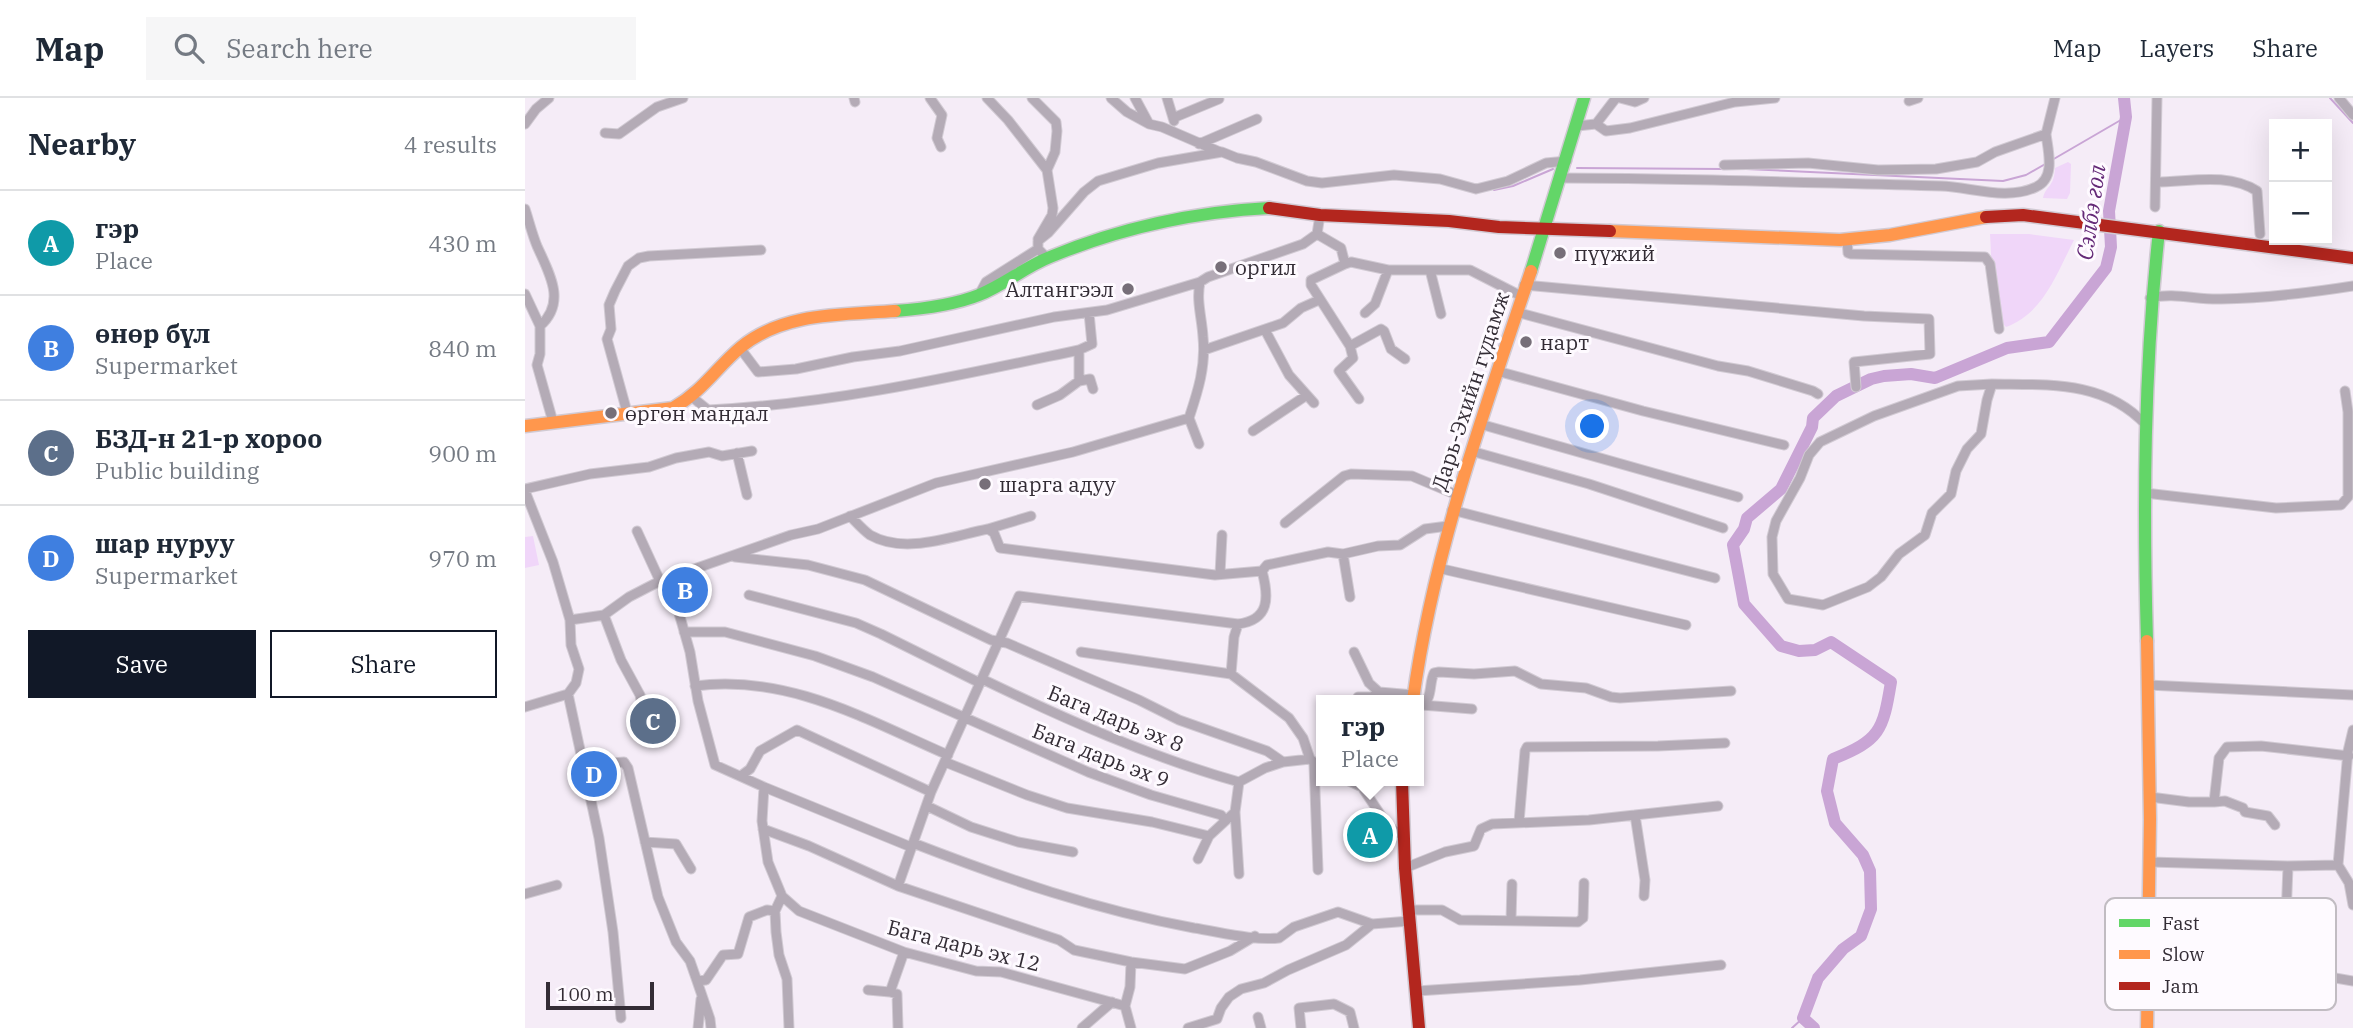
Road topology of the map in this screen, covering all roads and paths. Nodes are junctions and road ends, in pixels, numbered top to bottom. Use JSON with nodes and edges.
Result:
{"nodes":[{"id":1,"x":549,"y":98,"type":"edge"},
{"id":2,"x":683,"y":98,"type":"edge"},
{"id":3,"x":930,"y":98,"type":"edge"},
{"id":4,"x":987,"y":98,"type":"edge"},
{"id":5,"x":1032,"y":98,"type":"edge"},
{"id":6,"x":1111,"y":98,"type":"edge"},
{"id":7,"x":1135,"y":98,"type":"edge"},
{"id":8,"x":1167,"y":98,"type":"edge"},
{"id":9,"x":1584,"y":98,"type":"edge"},
{"id":10,"x":1618,"y":98,"type":"edge"},
{"id":11,"x":1644,"y":98,"type":"edge"},
{"id":12,"x":1775,"y":98,"type":"edge"},
{"id":13,"x":2055,"y":98,"type":"edge"},
{"id":14,"x":2158,"y":98,"type":"edge"},
{"id":15,"x":2339,"y":98,"type":"edge"},
{"id":16,"x":1219,"y":99,"type":"edge"},
{"id":17,"x":2353,"y":115,"type":"edge"},
{"id":18,"x":1173,"y":118,"type":"junction"},
{"id":19,"x":1257,"y":119,"type":"dead end"},
{"id":20,"x":525,"y":124,"type":"edge"},
{"id":21,"x":1149,"y":124,"type":"junction"},
{"id":22,"x":1596,"y":124,"type":"junction"},
{"id":23,"x":1577,"y":126,"type":"junction"},
{"id":24,"x":605,"y":133,"type":"dead end"},
{"id":25,"x":1177,"y":133,"type":"junction"},
{"id":26,"x":2046,"y":134,"type":"junction"},
{"id":27,"x":1199,"y":144,"type":"junction"},
{"id":28,"x":941,"y":147,"type":"dead end"},
{"id":29,"x":1222,"y":152,"type":"junction"},
{"id":30,"x":1567,"y":161,"type":"junction"},
{"id":31,"x":1724,"y":165,"type":"dead end"},
{"id":32,"x":1047,"y":170,"type":"junction"},
{"id":33,"x":1561,"y":178,"type":"junction"},
{"id":34,"x":2157,"y":182,"type":"junction"},
{"id":35,"x":2155,"y":207,"type":"dead end"},
{"id":36,"x":525,"y":209,"type":"edge"},
{"id":37,"x":1320,"y":215,"type":"junction"},
{"id":38,"x":1545,"y":228,"type":"junction"},
{"id":39,"x":2154,"y":230,"type":"junction"},
{"id":40,"x":1317,"y":233,"type":"junction"},
{"id":41,"x":2260,"y":234,"type":"dead end"},
{"id":42,"x":1847,"y":239,"type":"junction"},
{"id":43,"x":1041,"y":249,"type":"junction"},
{"id":44,"x":761,"y":250,"type":"dead end"},
{"id":45,"x":2353,"y":258,"type":"edge"},
{"id":46,"x":1345,"y":264,"type":"junction"},
{"id":47,"x":1388,"y":270,"type":"junction"},
{"id":48,"x":1430,"y":270,"type":"junction"},
{"id":49,"x":1200,"y":282,"type":"junction"},
{"id":50,"x":2353,"y":286,"type":"edge"},
{"id":51,"x":1523,"y":290,"type":"junction"},
{"id":52,"x":525,"y":294,"type":"edge"},
{"id":53,"x":2150,"y":298,"type":"junction"},
{"id":54,"x":1319,"y":300,"type":"junction"},
{"id":55,"x":1515,"y":312,"type":"junction"},
{"id":56,"x":1089,"y":313,"type":"junction"},
{"id":57,"x":1365,"y":313,"type":"dead end"},
{"id":58,"x":1441,"y":314,"type":"dead end"},
{"id":59,"x":540,"y":326,"type":"junction"},
{"id":60,"x":1999,"y":329,"type":"dead end"},
{"id":61,"x":1265,"y":330,"type":"junction"},
{"id":62,"x":1350,"y":346,"type":"junction"},
{"id":63,"x":740,"y":348,"type":"junction"},
{"id":64,"x":1079,"y":349,"type":"junction"},
{"id":65,"x":1204,"y":350,"type":"junction"},
{"id":66,"x":1405,"y":359,"type":"dead end"},
{"id":67,"x":1497,"y":371,"type":"junction"},
{"id":68,"x":1079,"y":381,"type":"junction"},
{"id":69,"x":1992,"y":384,"type":"junction"},
{"id":70,"x":1856,"y":387,"type":"dead end"},
{"id":71,"x":1093,"y":389,"type":"dead end"},
{"id":72,"x":2344,"y":391,"type":"dead end"},
{"id":73,"x":1818,"y":394,"type":"dead end"},
{"id":74,"x":1307,"y":395,"type":"junction"},
{"id":75,"x":692,"y":397,"type":"junction"},
{"id":76,"x":1359,"y":399,"type":"dead end"},
{"id":77,"x":1314,"y":403,"type":"dead end"},
{"id":78,"x":1037,"y":405,"type":"dead end"},
{"id":79,"x":627,"y":412,"type":"junction"},
{"id":80,"x":2351,"y":412,"type":"edge"},
{"id":81,"x":1189,"y":418,"type":"junction"},
{"id":82,"x":553,"y":422,"type":"junction"},
{"id":83,"x":1480,"y":424,"type":"junction"},
{"id":84,"x":2146,"y":425,"type":"junction"},
{"id":85,"x":525,"y":426,"type":"edge"},
{"id":86,"x":1253,"y":432,"type":"dead end"},
{"id":87,"x":1199,"y":444,"type":"dead end"},
{"id":88,"x":1784,"y":446,"type":"dead end"},
{"id":89,"x":752,"y":451,"type":"dead end"},
{"id":90,"x":1471,"y":452,"type":"junction"},
{"id":91,"x":737,"y":453,"type":"junction"},
{"id":92,"x":525,"y":490,"type":"edge"},
{"id":93,"x":2145,"y":493,"type":"junction"},
{"id":94,"x":747,"y":495,"type":"dead end"},
{"id":95,"x":1457,"y":495,"type":"junction"},
{"id":96,"x":1738,"y":497,"type":"dead end"},
{"id":97,"x":2351,"y":497,"type":"edge"},
{"id":98,"x":1452,"y":509,"type":"junction"},
{"id":99,"x":850,"y":516,"type":"junction"},
{"id":100,"x":1031,"y":516,"type":"dead end"},
{"id":101,"x":1285,"y":523,"type":"dead end"},
{"id":102,"x":1448,"y":526,"type":"junction"},
{"id":103,"x":1723,"y":528,"type":"dead end"},
{"id":104,"x":988,"y":529,"type":"junction"},
{"id":105,"x":637,"y":531,"type":"dead end"},
{"id":106,"x":1222,"y":536,"type":"dead end"},
{"id":107,"x":1343,"y":554,"type":"junction"},
{"id":108,"x":733,"y":557,"type":"junction"},
{"id":109,"x":1437,"y":568,"type":"junction"},
{"id":110,"x":1262,"y":572,"type":"junction"},
{"id":111,"x":1220,"y":574,"type":"junction"},
{"id":112,"x":1715,"y":578,"type":"dead end"},
{"id":113,"x":664,"y":580,"type":"junction"},
{"id":114,"x":749,"y":595,"type":"dead end"},
{"id":115,"x":1350,"y":597,"type":"dead end"},
{"id":116,"x":604,"y":615,"type":"junction"},
{"id":117,"x":571,"y":620,"type":"junction"},
{"id":118,"x":1238,"y":624,"type":"junction"},
{"id":119,"x":1686,"y":625,"type":"dead end"},
{"id":120,"x":684,"y":632,"type":"junction"},
{"id":121,"x":999,"y":641,"type":"junction"},
{"id":122,"x":1081,"y":652,"type":"dead end"},
{"id":123,"x":1354,"y":652,"type":"dead end"},
{"id":124,"x":1231,"y":674,"type":"junction"},
{"id":125,"x":981,"y":681,"type":"junction"},
{"id":126,"x":2148,"y":685,"type":"junction"},
{"id":127,"x":695,"y":686,"type":"junction"},
{"id":128,"x":1731,"y":691,"type":"dead end"},
{"id":129,"x":1379,"y":692,"type":"junction"},
{"id":130,"x":568,"y":694,"type":"junction"},
{"id":131,"x":1374,"y":695,"type":"edge"},
{"id":132,"x":1392,"y":695,"type":"edge"},
{"id":133,"x":1418,"y":695,"type":"edge"},
{"id":134,"x":2353,"y":695,"type":"edge"},
{"id":135,"x":1424,"y":700,"type":"edge"},
{"id":136,"x":1424,"y":702,"type":"edge"},
{"id":137,"x":642,"y":704,"type":"dead end"},
{"id":138,"x":525,"y":707,"type":"edge"},
{"id":139,"x":1472,"y":709,"type":"dead end"},
{"id":140,"x":965,"y":717,"type":"junction"},
{"id":141,"x":2353,"y":730,"type":"edge"},
{"id":142,"x":1725,"y":743,"type":"dead end"},
{"id":143,"x":2349,"y":756,"type":"junction"},
{"id":144,"x":581,"y":758,"type":"junction"},
{"id":145,"x":947,"y":759,"type":"junction"},
{"id":146,"x":1283,"y":762,"type":"junction"},
{"id":147,"x":1315,"y":763,"type":"edge"},
{"id":148,"x":742,"y":775,"type":"junction"},
{"id":149,"x":1239,"y":782,"type":"junction"},
{"id":150,"x":1361,"y":786,"type":"edge"},
{"id":151,"x":1402,"y":786,"type":"edge"},
{"id":152,"x":764,"y":787,"type":"junction"},
{"id":153,"x":931,"y":792,"type":"junction"},
{"id":154,"x":2150,"y":797,"type":"junction"},
{"id":155,"x":2214,"y":802,"type":"junction"},
{"id":156,"x":927,"y":806,"type":"junction"},
{"id":157,"x":1718,"y":806,"type":"dead end"},
{"id":158,"x":1235,"y":812,"type":"junction"},
{"id":159,"x":1635,"y":815,"type":"junction"},
{"id":160,"x":1225,"y":820,"type":"junction"},
{"id":161,"x":1519,"y":822,"type":"junction"},
{"id":162,"x":2275,"y":825,"type":"dead end"},
{"id":163,"x":763,"y":829,"type":"junction"},
{"id":164,"x":1209,"y":836,"type":"junction"},
{"id":165,"x":1403,"y":836,"type":"junction"},
{"id":166,"x":645,"y":842,"type":"junction"},
{"id":167,"x":912,"y":845,"type":"junction"},
{"id":168,"x":1073,"y":852,"type":"dead end"},
{"id":169,"x":1198,"y":859,"type":"dead end"},
{"id":170,"x":2150,"y":862,"type":"junction"},
{"id":171,"x":2338,"y":865,"type":"junction"},
{"id":172,"x":2288,"y":866,"type":"junction"},
{"id":173,"x":1405,"y":868,"type":"junction"},
{"id":174,"x":691,"y":869,"type":"dead end"},
{"id":175,"x":1318,"y":870,"type":"dead end"},
{"id":176,"x":1239,"y":874,"type":"dead end"},
{"id":177,"x":1584,"y":883,"type":"dead end"},
{"id":178,"x":1512,"y":884,"type":"dead end"},
{"id":179,"x":557,"y":885,"type":"dead end"},
{"id":180,"x":898,"y":886,"type":"junction"},
{"id":181,"x":525,"y":894,"type":"edge"},
{"id":182,"x":782,"y":896,"type":"junction"},
{"id":183,"x":1644,"y":896,"type":"dead end"},
{"id":184,"x":2149,"y":898,"type":"edge"},
{"id":185,"x":2287,"y":898,"type":"edge"},
{"id":186,"x":2353,"y":905,"type":"edge"},
{"id":187,"x":775,"y":911,"type":"junction"},
{"id":188,"x":1409,"y":915,"type":"junction"},
{"id":189,"x":1511,"y":920,"type":"junction"},
{"id":190,"x":1372,"y":924,"type":"junction"},
{"id":191,"x":1255,"y":936,"type":"junction"},
{"id":192,"x":904,"y":952,"type":"junction"},
{"id":193,"x":1131,"y":962,"type":"junction"},
{"id":194,"x":1721,"y":965,"type":"dead end"},
{"id":195,"x":697,"y":981,"type":"junction"},
{"id":196,"x":868,"y":990,"type":"dead end"},
{"id":197,"x":1417,"y":991,"type":"junction"},
{"id":198,"x":891,"y":992,"type":"junction"},
{"id":199,"x":702,"y":993,"type":"junction"},
{"id":200,"x":1112,"y":1002,"type":"junction"},
{"id":201,"x":1125,"y":1006,"type":"junction"},
{"id":202,"x":2147,"y":1010,"type":"edge"},
{"id":203,"x":1258,"y":1017,"type":"dead end"},
{"id":204,"x":621,"y":1018,"type":"dead end"},
{"id":205,"x":698,"y":1028,"type":"edge"},
{"id":206,"x":711,"y":1028,"type":"edge"},
{"id":207,"x":789,"y":1028,"type":"edge"},
{"id":208,"x":898,"y":1028,"type":"edge"},
{"id":209,"x":1082,"y":1028,"type":"edge"},
{"id":210,"x":1131,"y":1028,"type":"edge"},
{"id":211,"x":1188,"y":1028,"type":"edge"},
{"id":212,"x":1261,"y":1028,"type":"edge"},
{"id":213,"x":1301,"y":1028,"type":"edge"},
{"id":214,"x":1354,"y":1028,"type":"edge"},
{"id":215,"x":1419,"y":1028,"type":"edge"},
{"id":216,"x":2147,"y":1028,"type":"edge"}],
"edges":[{"from":1,"to":20,"type":"street"},
{"from":2,"to":24,"type":"street"},
{"from":3,"to":28,"type":"street"},
{"from":4,"to":32,"type":"street"},
{"from":5,"to":32,"type":"street"},
{"from":6,"to":21,"type":"street"},
{"from":7,"to":21,"type":"street"},
{"from":8,"to":18,"type":"street"},
{"from":9,"to":23,"type":"main road","name":"Дарь-Эхийн гудамж"},
{"from":10,"to":11,"type":"street"},
{"from":10,"to":22,"type":"street"},
{"from":12,"to":22,"type":"street"},
{"from":13,"to":26,"type":"street"},
{"from":14,"to":34,"type":"street"},
{"from":15,"to":17,"type":"street"},
{"from":16,"to":18,"type":"street"},
{"from":18,"to":25,"type":"street"},
{"from":19,"to":27,"type":"street"},
{"from":21,"to":25,"type":"street"},
{"from":22,"to":23,"type":"street"},
{"from":23,"to":30,"type":"main road","name":"Дарь-Эхийн гудамж"},
{"from":25,"to":27,"type":"street"},
{"from":26,"to":31,"type":"street"},
{"from":26,"to":33,"type":"street"},
{"from":27,"to":29,"type":"street"},
{"from":29,"to":30,"type":"street"},
{"from":29,"to":43,"type":"street"},
{"from":30,"to":33,"type":"main road","name":"Дарь-Эхийн гудамж"},
{"from":32,"to":43,"type":"street"},
{"from":33,"to":38,"type":"main road","name":"Дарь-Эхийн гудамж"},
{"from":34,"to":35,"type":"street"},
{"from":34,"to":41,"type":"street"},
{"from":36,"to":59,"type":"street"},
{"from":37,"to":38,"type":"main road"},
{"from":37,"to":40,"type":"street"},
{"from":37,"to":43,"type":"main road"},
{"from":38,"to":42,"type":"main road"},
{"from":38,"to":51,"type":"main road","name":"Дарь-Эхийн гудамж"},
{"from":39,"to":42,"type":"main road"},
{"from":39,"to":45,"type":"main road"},
{"from":39,"to":53,"type":"main road"},
{"from":40,"to":46,"type":"street"},
{"from":40,"to":49,"type":"street"},
{"from":42,"to":60,"type":"street"},
{"from":43,"to":63,"type":"main road"},
{"from":44,"to":79,"type":"street"},
{"from":46,"to":47,"type":"street"},
{"from":46,"to":54,"type":"street"},
{"from":47,"to":48,"type":"street"},
{"from":47,"to":57,"type":"street"},
{"from":48,"to":51,"type":"street"},
{"from":48,"to":58,"type":"street"},
{"from":49,"to":56,"type":"street"},
{"from":49,"to":65,"type":"street"},
{"from":50,"to":53,"type":"street"},
{"from":51,"to":55,"type":"main road","name":"Дарь-Эхийн гудамж"},
{"from":51,"to":70,"type":"street"},
{"from":52,"to":59,"type":"street"},
{"from":53,"to":84,"type":"main road"},
{"from":54,"to":61,"type":"street"},
{"from":54,"to":62,"type":"street"},
{"from":55,"to":67,"type":"main road","name":"Дарь-Эхийн гудамж"},
{"from":55,"to":73,"type":"street"},
{"from":56,"to":63,"type":"street"},
{"from":56,"to":64,"type":"street"},
{"from":59,"to":82,"type":"street"},
{"from":61,"to":65,"type":"street"},
{"from":61,"to":74,"type":"street"},
{"from":62,"to":66,"type":"street"},
{"from":62,"to":76,"type":"street"},
{"from":63,"to":75,"type":"main road"},
{"from":64,"to":68,"type":"street"},
{"from":64,"to":75,"type":"street"},
{"from":65,"to":81,"type":"street"},
{"from":67,"to":83,"type":"main road","name":"Дарь-Эхийн гудамж"},
{"from":67,"to":88,"type":"street"},
{"from":68,"to":71,"type":"street"},
{"from":68,"to":78,"type":"street"},
{"from":69,"to":69,"type":"street"},
{"from":69,"to":84,"type":"street"},
{"from":72,"to":80,"type":"street"},
{"from":74,"to":77,"type":"street"},
{"from":74,"to":86,"type":"street"},
{"from":75,"to":79,"type":"main road"},
{"from":79,"to":82,"type":"main road"},
{"from":80,"to":97,"type":"street"},
{"from":81,"to":87,"type":"street"},
{"from":81,"to":99,"type":"street"},
{"from":82,"to":85,"type":"main road"},
{"from":83,"to":90,"type":"main road","name":"Дарь-Эхийн гудамж"},
{"from":83,"to":96,"type":"street"},
{"from":84,"to":93,"type":"main road"},
{"from":89,"to":91,"type":"street"},
{"from":90,"to":95,"type":"main road","name":"Дарь-Эхийн гудамж"},
{"from":90,"to":103,"type":"street"},
{"from":91,"to":92,"type":"street"},
{"from":91,"to":94,"type":"street"},
{"from":92,"to":117,"type":"street"},
{"from":93,"to":97,"type":"street"},
{"from":93,"to":126,"type":"main road"},
{"from":95,"to":98,"type":"main road","name":"Дарь-Эхийн гудамж"},
{"from":95,"to":101,"type":"street"},
{"from":98,"to":102,"type":"main road","name":"Дарь-Эхийн гудамж"},
{"from":98,"to":112,"type":"street"},
{"from":99,"to":104,"type":"street"},
{"from":99,"to":108,"type":"street"},
{"from":100,"to":104,"type":"street"},
{"from":102,"to":107,"type":"street"},
{"from":102,"to":109,"type":"main road","name":"Дарь-Эхийн гудамж"},
{"from":104,"to":111,"type":"street"},
{"from":105,"to":113,"type":"street"},
{"from":106,"to":111,"type":"street"},
{"from":107,"to":110,"type":"street"},
{"from":107,"to":115,"type":"street"},
{"from":108,"to":113,"type":"street"},
{"from":108,"to":121,"type":"street"},
{"from":109,"to":119,"type":"street"},
{"from":109,"to":133,"type":"main road","name":"Дарь-Эхийн гудамж"},
{"from":110,"to":111,"type":"street"},
{"from":110,"to":118,"type":"street"},
{"from":113,"to":116,"type":"street"},
{"from":113,"to":120,"type":"street"},
{"from":114,"to":125,"type":"street","name":"Бага дарь эх 8"},
{"from":116,"to":117,"type":"street"},
{"from":116,"to":137,"type":"street"},
{"from":117,"to":130,"type":"street"},
{"from":118,"to":121,"type":"street"},
{"from":118,"to":124,"type":"street"},
{"from":120,"to":127,"type":"street"},
{"from":120,"to":140,"type":"street","name":"Бага дарь эх 9"},
{"from":121,"to":125,"type":"street"},
{"from":121,"to":146,"type":"street"},
{"from":122,"to":124,"type":"street"},
{"from":123,"to":129,"type":"street"},
{"from":124,"to":147,"type":"street"},
{"from":125,"to":140,"type":"street"},
{"from":125,"to":149,"type":"street","name":"Бага дарь эх 8"},
{"from":126,"to":134,"type":"street"},
{"from":126,"to":154,"type":"main road"},
{"from":127,"to":145,"type":"street"},
{"from":127,"to":148,"type":"street"},
{"from":128,"to":135,"type":"street"},
{"from":129,"to":131,"type":"street"},
{"from":129,"to":132,"type":"street"},
{"from":130,"to":138,"type":"street"},
{"from":130,"to":144,"type":"street"},
{"from":136,"to":139,"type":"street"},
{"from":140,"to":145,"type":"street"},
{"from":140,"to":160,"type":"street","name":"Бага дарь эх 9"},
{"from":141,"to":143,"type":"street"},
{"from":142,"to":161,"type":"street"},
{"from":143,"to":155,"type":"street"},
{"from":143,"to":171,"type":"street"},
{"from":144,"to":166,"type":"street"},
{"from":144,"to":204,"type":"street"},
{"from":145,"to":153,"type":"street"},
{"from":145,"to":164,"type":"street"},
{"from":146,"to":147,"type":"street"},
{"from":146,"to":149,"type":"street"},
{"from":147,"to":175,"type":"street"},
{"from":148,"to":152,"type":"street"},
{"from":148,"to":153,"type":"street"},
{"from":149,"to":158,"type":"street"},
{"from":150,"to":165,"type":"street"},
{"from":151,"to":165,"type":"main road"},
{"from":152,"to":163,"type":"street"},
{"from":152,"to":167,"type":"street"},
{"from":153,"to":156,"type":"street"},
{"from":154,"to":155,"type":"street"},
{"from":154,"to":170,"type":"main road"},
{"from":155,"to":162,"type":"street"},
{"from":156,"to":167,"type":"street"},
{"from":156,"to":168,"type":"street"},
{"from":157,"to":159,"type":"street"},
{"from":158,"to":160,"type":"street"},
{"from":158,"to":176,"type":"street"},
{"from":159,"to":161,"type":"street"},
{"from":159,"to":183,"type":"street"},
{"from":160,"to":164,"type":"street"},
{"from":161,"to":173,"type":"street"},
{"from":163,"to":180,"type":"street"},
{"from":163,"to":182,"type":"street"},
{"from":164,"to":169,"type":"street"},
{"from":165,"to":173,"type":"main road"},
{"from":166,"to":174,"type":"street"},
{"from":166,"to":195,"type":"street"},
{"from":167,"to":180,"type":"street"},
{"from":167,"to":191,"type":"street"},
{"from":170,"to":172,"type":"street"},
{"from":170,"to":184,"type":"main road"},
{"from":171,"to":172,"type":"street"},
{"from":171,"to":186,"type":"street"},
{"from":172,"to":185,"type":"street"},
{"from":173,"to":188,"type":"main road"},
{"from":177,"to":189,"type":"street"},
{"from":178,"to":189,"type":"street"},
{"from":179,"to":181,"type":"street"},
{"from":180,"to":193,"type":"street"},
{"from":182,"to":187,"type":"street"},
{"from":182,"to":192,"type":"street","name":"Бага дарь эх 12"},
{"from":187,"to":195,"type":"street"},
{"from":187,"to":207,"type":"street"},
{"from":188,"to":189,"type":"street"},
{"from":188,"to":190,"type":"street"},
{"from":188,"to":197,"type":"main road"},
{"from":190,"to":191,"type":"street"},
{"from":190,"to":211,"type":"street"},
{"from":191,"to":193,"type":"street"},
{"from":192,"to":198,"type":"street"},
{"from":192,"to":200,"type":"street","name":"Бага дарь эх 12"},
{"from":193,"to":201,"type":"street"},
{"from":194,"to":197,"type":"street"},
{"from":195,"to":199,"type":"street"},
{"from":196,"to":198,"type":"street"},
{"from":197,"to":215,"type":"main road"},
{"from":198,"to":208,"type":"street"},
{"from":199,"to":205,"type":"street"},
{"from":199,"to":206,"type":"street"},
{"from":200,"to":201,"type":"street","name":"Бага дарь эх 12"},
{"from":200,"to":209,"type":"street"},
{"from":201,"to":210,"type":"street"},
{"from":202,"to":216,"type":"main road"},
{"from":203,"to":212,"type":"street"},
{"from":213,"to":214,"type":"street"}]}
